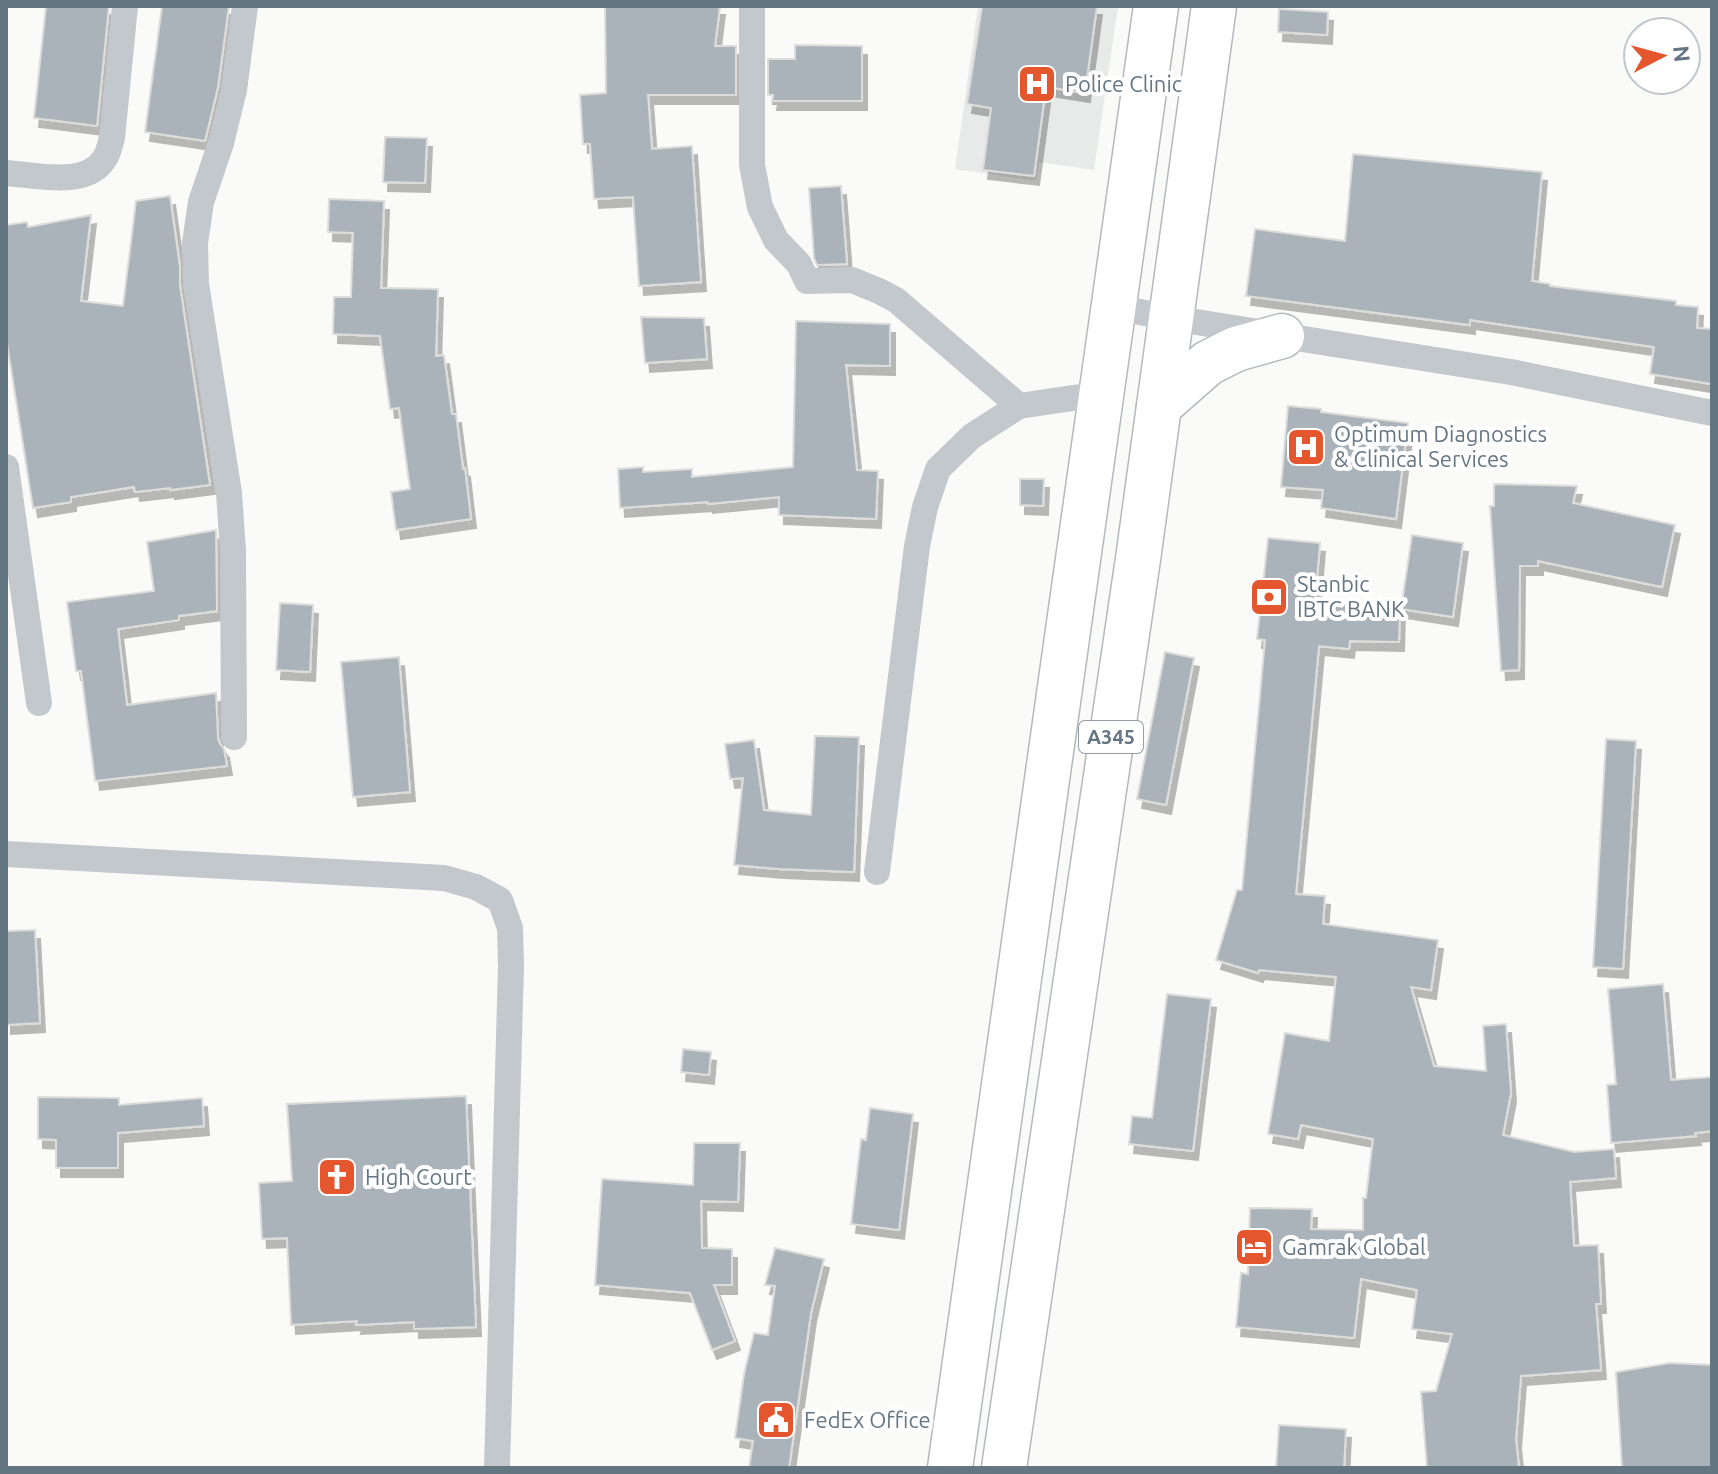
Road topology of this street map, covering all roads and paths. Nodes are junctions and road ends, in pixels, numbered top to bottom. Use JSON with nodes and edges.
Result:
{"nodes":[{"id":1,"x":125,"y":6,"type":"edge"},
{"id":2,"x":245,"y":6,"type":"edge"},
{"id":3,"x":752,"y":6,"type":"edge"},
{"id":4,"x":1156,"y":6,"type":"edge"},
{"id":5,"x":1214,"y":6,"type":"edge"},
{"id":6,"x":6,"y":173,"type":"edge"},
{"id":7,"x":1114,"y":307,"type":"junction"},
{"id":8,"x":1171,"y":318,"type":"junction"},
{"id":9,"x":1282,"y":336,"type":"junction"},
{"id":10,"x":1100,"y":394,"type":"junction"},
{"id":11,"x":1019,"y":406,"type":"junction"},
{"id":12,"x":1159,"y":406,"type":"junction"},
{"id":13,"x":1712,"y":413,"type":"edge"},
{"id":14,"x":6,"y":467,"type":"edge"},
{"id":15,"x":39,"y":703,"type":"dead end"},
{"id":16,"x":234,"y":737,"type":"dead end"},
{"id":17,"x":6,"y":854,"type":"edge"},
{"id":18,"x":877,"y":872,"type":"dead end"},
{"id":19,"x":1028,"y":913,"type":"junction"},
{"id":20,"x":1084,"y":920,"type":"junction"},
{"id":21,"x":965,"y":1366,"type":"junction"},
{"id":22,"x":1018,"y":1376,"type":"junction"},
{"id":23,"x":497,"y":1468,"type":"edge"},
{"id":24,"x":950,"y":1468,"type":"edge"},
{"id":25,"x":1004,"y":1468,"type":"edge"}],
"edges":[{"from":1,"to":6,"type":"street"},
{"from":2,"to":16,"type":"street"},
{"from":3,"to":11,"type":"street"},
{"from":4,"to":7,"type":"highway","number":"A345"},
{"from":5,"to":8,"type":"highway","number":"A345"},
{"from":7,"to":8,"type":"street"},
{"from":7,"to":10,"type":"highway","number":"A345"},
{"from":8,"to":9,"type":"street"},
{"from":8,"to":12,"type":"highway","number":"A345"},
{"from":9,"to":12,"type":"highway"},
{"from":9,"to":13,"type":"street"},
{"from":10,"to":11,"type":"street"},
{"from":10,"to":19,"type":"highway","number":"A345"},
{"from":11,"to":18,"type":"street"},
{"from":12,"to":20,"type":"highway","number":"A345"},
{"from":14,"to":15,"type":"street"},
{"from":17,"to":23,"type":"street"},
{"from":19,"to":20,"type":"highway"},
{"from":19,"to":21,"type":"highway","number":"A345"},
{"from":20,"to":22,"type":"highway","number":"A345"},
{"from":21,"to":22,"type":"highway"},
{"from":21,"to":24,"type":"highway","number":"A345"},
{"from":22,"to":25,"type":"highway","number":"A345"}]}
